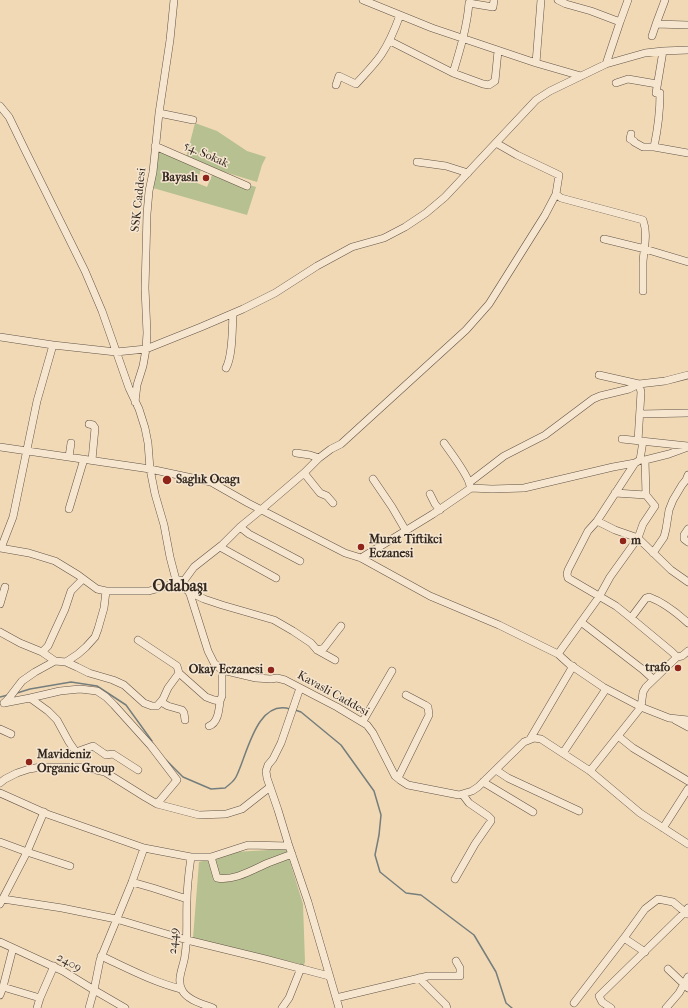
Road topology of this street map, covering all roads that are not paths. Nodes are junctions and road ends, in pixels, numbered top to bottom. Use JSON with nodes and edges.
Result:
{"nodes":[{"id":1,"x":174,"y":0,"type":"edge"},
{"id":2,"x":363,"y":0,"type":"edge"},
{"id":3,"x":494,"y":0,"type":"edge"},
{"id":4,"x":541,"y":0,"type":"edge"},
{"id":5,"x":558,"y":0,"type":"edge"},
{"id":6,"x":628,"y":0,"type":"edge"},
{"id":7,"x":665,"y":0,"type":"edge"},
{"id":8,"x":400,"y":15,"type":"junction"},
{"id":9,"x":620,"y":22,"type":"junction"},
{"id":10,"x":656,"y":24,"type":"junction"},
{"id":11,"x":688,"y":25,"type":"edge"},
{"id":12,"x":652,"y":36,"type":"dead end"},
{"id":13,"x":463,"y":39,"type":"junction"},
{"id":14,"x":390,"y":41,"type":"junction"},
{"id":15,"x":498,"y":50,"type":"junction"},
{"id":16,"x":688,"y":50,"type":"edge"},
{"id":17,"x":663,"y":51,"type":"junction"},
{"id":18,"x":536,"y":63,"type":"junction"},
{"id":19,"x":606,"y":64,"type":"junction"},
{"id":20,"x":452,"y":73,"type":"junction"},
{"id":21,"x":581,"y":76,"type":"junction"},
{"id":22,"x":616,"y":83,"type":"dead end"},
{"id":23,"x":657,"y":84,"type":"junction"},
{"id":24,"x":336,"y":85,"type":"dead end"},
{"id":25,"x":0,"y":106,"type":"edge"},
{"id":26,"x":159,"y":113,"type":"junction"},
{"id":27,"x":193,"y":120,"type":"dead end"},
{"id":28,"x":631,"y":134,"type":"dead end"},
{"id":29,"x":496,"y":143,"type":"junction"},
{"id":30,"x":155,"y":146,"type":"junction"},
{"id":31,"x":654,"y":148,"type":"junction"},
{"id":32,"x":688,"y":153,"type":"edge"},
{"id":33,"x":417,"y":162,"type":"dead end"},
{"id":34,"x":468,"y":173,"type":"junction"},
{"id":35,"x":247,"y":186,"type":"dead end"},
{"id":36,"x":556,"y":194,"type":"junction"},
{"id":37,"x":604,"y":239,"type":"dead end"},
{"id":38,"x":645,"y":248,"type":"junction"},
{"id":39,"x":688,"y":262,"type":"edge"},
{"id":40,"x":643,"y":291,"type":"dead end"},
{"id":41,"x":233,"y":314,"type":"junction"},
{"id":42,"x":0,"y":338,"type":"edge"},
{"id":43,"x":53,"y":345,"type":"junction"},
{"id":44,"x":146,"y":349,"type":"junction"},
{"id":45,"x":116,"y":352,"type":"junction"},
{"id":46,"x":226,"y":368,"type":"dead end"},
{"id":47,"x":599,"y":375,"type":"dead end"},
{"id":48,"x":688,"y":375,"type":"edge"},
{"id":49,"x":639,"y":384,"type":"junction"},
{"id":50,"x":135,"y":402,"type":"junction"},
{"id":51,"x":688,"y":413,"type":"edge"},
{"id":52,"x":640,"y":414,"type":"junction"},
{"id":53,"x":89,"y":424,"type":"dead end"},
{"id":54,"x":622,"y":439,"type":"dead end"},
{"id":55,"x":640,"y":441,"type":"junction"},
{"id":56,"x":70,"y":443,"type":"dead end"},
{"id":57,"x":444,"y":443,"type":"dead end"},
{"id":58,"x":0,"y":447,"type":"edge"},
{"id":59,"x":688,"y":447,"type":"edge"},
{"id":60,"x":27,"y":451,"type":"junction"},
{"id":61,"x":296,"y":453,"type":"dead end"},
{"id":62,"x":69,"y":457,"type":"junction"},
{"id":63,"x":319,"y":458,"type":"junction"},
{"id":64,"x":84,"y":459,"type":"junction"},
{"id":65,"x":92,"y":460,"type":"junction"},
{"id":66,"x":640,"y":461,"type":"junction"},
{"id":67,"x":150,"y":469,"type":"junction"},
{"id":68,"x":304,"y":473,"type":"junction"},
{"id":69,"x":374,"y":479,"type":"dead end"},
{"id":70,"x":687,"y":479,"type":"edge"},
{"id":71,"x":470,"y":485,"type":"junction"},
{"id":72,"x":615,"y":493,"type":"junction"},
{"id":73,"x":430,"y":494,"type":"dead end"},
{"id":74,"x":646,"y":495,"type":"junction"},
{"id":75,"x":333,"y":503,"type":"dead end"},
{"id":76,"x":69,"y":509,"type":"dead end"},
{"id":77,"x":262,"y":509,"type":"junction"},
{"id":78,"x":440,"y":510,"type":"junction"},
{"id":79,"x":597,"y":521,"type":"junction"},
{"id":80,"x":240,"y":526,"type":"junction"},
{"id":81,"x":688,"y":529,"type":"edge"},
{"id":82,"x":406,"y":531,"type":"junction"},
{"id":83,"x":638,"y":538,"type":"junction"},
{"id":84,"x":688,"y":542,"type":"edge"},
{"id":85,"x":220,"y":547,"type":"junction"},
{"id":86,"x":1,"y":548,"type":"edge"},
{"id":87,"x":653,"y":553,"type":"junction"},
{"id":88,"x":361,"y":558,"type":"junction"},
{"id":89,"x":300,"y":560,"type":"dead end"},
{"id":90,"x":276,"y":578,"type":"dead end"},
{"id":91,"x":84,"y":579,"type":"junction"},
{"id":92,"x":180,"y":581,"type":"junction"},
{"id":93,"x":688,"y":582,"type":"edge"},
{"id":94,"x":5,"y":587,"type":"dead end"},
{"id":95,"x":106,"y":591,"type":"junction"},
{"id":96,"x":188,"y":591,"type":"junction"},
{"id":97,"x":599,"y":597,"type":"junction"},
{"id":98,"x":0,"y":604,"type":"edge"},
{"id":99,"x":630,"y":618,"type":"junction"},
{"id":100,"x":687,"y":618,"type":"edge"},
{"id":101,"x":581,"y":622,"type":"junction"},
{"id":102,"x":341,"y":626,"type":"dead end"},
{"id":103,"x":0,"y":632,"type":"edge"},
{"id":104,"x":138,"y":640,"type":"dead end"},
{"id":105,"x":317,"y":650,"type":"junction"},
{"id":106,"x":42,"y":652,"type":"junction"},
{"id":107,"x":688,"y":652,"type":"edge"},
{"id":108,"x":558,"y":654,"type":"junction"},
{"id":109,"x":677,"y":657,"type":"junction"},
{"id":110,"x":335,"y":660,"type":"dead end"},
{"id":111,"x":55,"y":661,"type":"junction"},
{"id":112,"x":66,"y":662,"type":"junction"},
{"id":113,"x":572,"y":666,"type":"junction"},
{"id":114,"x":222,"y":670,"type":"junction"},
{"id":115,"x":392,"y":672,"type":"dead end"},
{"id":116,"x":179,"y":673,"type":"junction"},
{"id":117,"x":653,"y":679,"type":"junction"},
{"id":118,"x":300,"y":688,"type":"junction"},
{"id":119,"x":606,"y":689,"type":"junction"},
{"id":120,"x":406,"y":695,"type":"dead end"},
{"id":121,"x":30,"y":698,"type":"junction"},
{"id":122,"x":220,"y":701,"type":"junction"},
{"id":123,"x":4,"y":702,"type":"edge"},
{"id":124,"x":161,"y":702,"type":"junction"},
{"id":125,"x":641,"y":707,"type":"junction"},
{"id":126,"x":669,"y":718,"type":"junction"},
{"id":127,"x":185,"y":720,"type":"dead end"},
{"id":128,"x":688,"y":720,"type":"edge"},
{"id":129,"x":363,"y":722,"type":"junction"},
{"id":130,"x":209,"y":726,"type":"dead end"},
{"id":131,"x":688,"y":727,"type":"edge"},
{"id":132,"x":0,"y":729,"type":"edge"},
{"id":133,"x":11,"y":734,"type":"dead end"},
{"id":134,"x":618,"y":736,"type":"junction"},
{"id":135,"x":530,"y":739,"type":"junction"},
{"id":136,"x":563,"y":753,"type":"junction"},
{"id":137,"x":138,"y":770,"type":"dead end"},
{"id":138,"x":496,"y":770,"type":"junction"},
{"id":139,"x":590,"y":771,"type":"junction"},
{"id":140,"x":398,"y":778,"type":"junction"},
{"id":141,"x":483,"y":782,"type":"junction"},
{"id":142,"x":688,"y":782,"type":"edge"},
{"id":143,"x":0,"y":783,"type":"edge"},
{"id":144,"x":270,"y":787,"type":"junction"},
{"id":145,"x":688,"y":789,"type":"edge"},
{"id":146,"x":0,"y":792,"type":"edge"},
{"id":147,"x":463,"y":794,"type":"junction"},
{"id":148,"x":157,"y":804,"type":"junction"},
{"id":149,"x":579,"y":811,"type":"dead end"},
{"id":150,"x":44,"y":812,"type":"junction"},
{"id":151,"x":533,"y":812,"type":"dead end"},
{"id":152,"x":663,"y":828,"type":"junction"},
{"id":153,"x":0,"y":842,"type":"edge"},
{"id":154,"x":688,"y":844,"type":"edge"},
{"id":155,"x":289,"y":846,"type":"junction"},
{"id":156,"x":144,"y":848,"type":"junction"},
{"id":157,"x":27,"y":852,"type":"junction"},
{"id":158,"x":292,"y":854,"type":"junction"},
{"id":159,"x":191,"y":857,"type":"junction"},
{"id":160,"x":211,"y":857,"type":"junction"},
{"id":161,"x":70,"y":866,"type":"dead end"},
{"id":162,"x":455,"y":879,"type":"dead end"},
{"id":163,"x":132,"y":882,"type":"junction"},
{"id":164,"x":186,"y":899,"type":"junction"},
{"id":165,"x":1,"y":902,"type":"edge"},
{"id":166,"x":687,"y":911,"type":"edge"},
{"id":167,"x":116,"y":919,"type":"junction"},
{"id":168,"x":624,"y":938,"type":"junction"},
{"id":169,"x":187,"y":940,"type":"junction"},
{"id":170,"x":0,"y":942,"type":"edge"},
{"id":171,"x":13,"y":948,"type":"junction"},
{"id":172,"x":645,"y":952,"type":"junction"},
{"id":173,"x":101,"y":956,"type":"junction"},
{"id":174,"x":456,"y":961,"type":"dead end"},
{"id":175,"x":54,"y":966,"type":"junction"},
{"id":176,"x":301,"y":968,"type":"junction"},
{"id":177,"x":668,"y":969,"type":"dead end"},
{"id":178,"x":329,"y":976,"type":"junction"},
{"id":179,"x":688,"y":977,"type":"edge"},
{"id":180,"x":419,"y":978,"type":"junction"},
{"id":181,"x":686,"y":986,"type":"edge"},
{"id":182,"x":3,"y":987,"type":"junction"},
{"id":183,"x":181,"y":989,"type":"junction"},
{"id":184,"x":94,"y":990,"type":"junction"},
{"id":185,"x":0,"y":995,"type":"edge"},
{"id":186,"x":40,"y":998,"type":"junction"},
{"id":187,"x":336,"y":998,"type":"junction"},
{"id":188,"x":574,"y":1003,"type":"dead end"},
{"id":189,"x":37,"y":1008,"type":"edge"},
{"id":190,"x":89,"y":1008,"type":"edge"},
{"id":191,"x":125,"y":1008,"type":"edge"},
{"id":192,"x":213,"y":1008,"type":"edge"},
{"id":193,"x":282,"y":1008,"type":"edge"},
{"id":194,"x":339,"y":1008,"type":"edge"},
{"id":195,"x":447,"y":1008,"type":"edge"},
{"id":196,"x":612,"y":1008,"type":"edge"},
{"id":197,"x":666,"y":1008,"type":"edge"}],
"edges":[{"from":1,"to":26,"type":"street","name":"SSK Caddesi"},
{"from":2,"to":8,"type":"street"},
{"from":3,"to":13,"type":"street"},
{"from":4,"to":18,"type":"street"},
{"from":5,"to":9,"type":"street"},
{"from":6,"to":9,"type":"street"},
{"from":7,"to":10,"type":"street"},
{"from":8,"to":13,"type":"street"},
{"from":8,"to":14,"type":"street"},
{"from":9,"to":19,"type":"street"},
{"from":10,"to":11,"type":"street"},
{"from":10,"to":12,"type":"street"},
{"from":13,"to":15,"type":"street"},
{"from":13,"to":20,"type":"street"},
{"from":14,"to":20,"type":"street"},
{"from":14,"to":24,"type":"street"},
{"from":15,"to":18,"type":"street"},
{"from":15,"to":20,"type":"street"},
{"from":16,"to":17,"type":"street"},
{"from":17,"to":19,"type":"street"},
{"from":17,"to":23,"type":"street"},
{"from":18,"to":21,"type":"street"},
{"from":19,"to":21,"type":"street"},
{"from":21,"to":29,"type":"street"},
{"from":22,"to":23,"type":"street"},
{"from":23,"to":31,"type":"street"},
{"from":25,"to":45,"type":"street"},
{"from":26,"to":27,"type":"street"},
{"from":26,"to":30,"type":"street","name":"SSK Caddesi"},
{"from":28,"to":31,"type":"street"},
{"from":29,"to":34,"type":"street"},
{"from":29,"to":36,"type":"street"},
{"from":30,"to":35,"type":"street","name":"54. Sokak"},
{"from":30,"to":44,"type":"street","name":"SSK Caddesi"},
{"from":31,"to":32,"type":"street"},
{"from":33,"to":34,"type":"street"},
{"from":34,"to":41,"type":"street"},
{"from":36,"to":38,"type":"street"},
{"from":36,"to":63,"type":"street"},
{"from":37,"to":38,"type":"street"},
{"from":38,"to":39,"type":"street"},
{"from":38,"to":40,"type":"street"},
{"from":41,"to":44,"type":"street"},
{"from":41,"to":46,"type":"street"},
{"from":42,"to":43,"type":"street"},
{"from":43,"to":45,"type":"street"},
{"from":43,"to":60,"type":"street"},
{"from":44,"to":45,"type":"street"},
{"from":44,"to":50,"type":"street","name":"SSK Caddesi"},
{"from":45,"to":50,"type":"street"},
{"from":47,"to":49,"type":"street"},
{"from":48,"to":49,"type":"street"},
{"from":49,"to":52,"type":"street"},
{"from":49,"to":71,"type":"street"},
{"from":50,"to":67,"type":"street"},
{"from":51,"to":52,"type":"street"},
{"from":52,"to":55,"type":"street"},
{"from":53,"to":65,"type":"street"},
{"from":54,"to":55,"type":"street"},
{"from":55,"to":59,"type":"street"},
{"from":55,"to":66,"type":"street"},
{"from":56,"to":62,"type":"street"},
{"from":57,"to":71,"type":"street"},
{"from":58,"to":60,"type":"street"},
{"from":59,"to":66,"type":"street"},
{"from":60,"to":62,"type":"street"},
{"from":60,"to":86,"type":"street"},
{"from":61,"to":63,"type":"street"},
{"from":62,"to":64,"type":"street"},
{"from":63,"to":68,"type":"street"},
{"from":64,"to":65,"type":"street"},
{"from":64,"to":76,"type":"street"},
{"from":65,"to":67,"type":"street"},
{"from":66,"to":71,"type":"street"},
{"from":66,"to":72,"type":"street"},
{"from":66,"to":74,"type":"street"},
{"from":67,"to":77,"type":"street"},
{"from":67,"to":92,"type":"street"},
{"from":68,"to":75,"type":"street"},
{"from":68,"to":77,"type":"street"},
{"from":69,"to":82,"type":"street"},
{"from":70,"to":87,"type":"street"},
{"from":71,"to":78,"type":"street"},
{"from":72,"to":74,"type":"street"},
{"from":72,"to":79,"type":"street"},
{"from":73,"to":78,"type":"street"},
{"from":74,"to":83,"type":"street"},
{"from":77,"to":80,"type":"street"},
{"from":77,"to":88,"type":"street"},
{"from":78,"to":82,"type":"street"},
{"from":79,"to":83,"type":"street"},
{"from":79,"to":97,"type":"street"},
{"from":80,"to":85,"type":"street"},
{"from":80,"to":89,"type":"street"},
{"from":81,"to":84,"type":"street"},
{"from":82,"to":88,"type":"street"},
{"from":83,"to":87,"type":"street"},
{"from":83,"to":97,"type":"street"},
{"from":85,"to":90,"type":"street"},
{"from":85,"to":92,"type":"street"},
{"from":86,"to":91,"type":"street"},
{"from":87,"to":93,"type":"street"},
{"from":88,"to":108,"type":"street"},
{"from":91,"to":95,"type":"street"},
{"from":91,"to":106,"type":"street"},
{"from":92,"to":95,"type":"street"},
{"from":92,"to":96,"type":"street"},
{"from":94,"to":98,"type":"street"},
{"from":95,"to":112,"type":"street"},
{"from":96,"to":105,"type":"street"},
{"from":96,"to":114,"type":"street"},
{"from":97,"to":99,"type":"street"},
{"from":97,"to":101,"type":"street"},
{"from":99,"to":100,"type":"street"},
{"from":99,"to":109,"type":"street"},
{"from":101,"to":108,"type":"street"},
{"from":101,"to":117,"type":"street"},
{"from":102,"to":105,"type":"street"},
{"from":103,"to":106,"type":"street"},
{"from":104,"to":116,"type":"street"},
{"from":105,"to":110,"type":"street"},
{"from":106,"to":111,"type":"street"},
{"from":107,"to":109,"type":"street"},
{"from":108,"to":113,"type":"street"},
{"from":109,"to":117,"type":"street"},
{"from":111,"to":112,"type":"street"},
{"from":111,"to":123,"type":"street"},
{"from":112,"to":124,"type":"street"},
{"from":113,"to":119,"type":"street"},
{"from":113,"to":135,"type":"street"},
{"from":114,"to":118,"type":"street","name":"Kavasli Caddesi"},
{"from":114,"to":122,"type":"street"},
{"from":115,"to":129,"type":"street"},
{"from":116,"to":122,"type":"street"},
{"from":116,"to":124,"type":"street"},
{"from":117,"to":125,"type":"street"},
{"from":118,"to":129,"type":"street","name":"Kavasli Caddesi"},
{"from":118,"to":144,"type":"street"},
{"from":119,"to":125,"type":"street"},
{"from":119,"to":136,"type":"street"},
{"from":120,"to":140,"type":"street"},
{"from":121,"to":123,"type":"street"},
{"from":121,"to":137,"type":"street"},
{"from":121,"to":148,"type":"street"},
{"from":122,"to":130,"type":"street"},
{"from":124,"to":127,"type":"street"},
{"from":125,"to":126,"type":"street"},
{"from":125,"to":134,"type":"street"},
{"from":126,"to":128,"type":"street"},
{"from":126,"to":131,"type":"street"},
{"from":129,"to":140,"type":"street","name":"Kavasli Caddesi"},
{"from":132,"to":133,"type":"street"},
{"from":134,"to":139,"type":"street"},
{"from":134,"to":142,"type":"street"},
{"from":135,"to":136,"type":"street"},
{"from":135,"to":138,"type":"street"},
{"from":136,"to":139,"type":"street"},
{"from":138,"to":141,"type":"street"},
{"from":138,"to":149,"type":"street"},
{"from":139,"to":152,"type":"street"},
{"from":140,"to":147,"type":"street"},
{"from":141,"to":147,"type":"street"},
{"from":141,"to":151,"type":"street"},
{"from":143,"to":148,"type":"street"},
{"from":144,"to":148,"type":"street"},
{"from":144,"to":155,"type":"street"},
{"from":145,"to":152,"type":"street"},
{"from":146,"to":150,"type":"street"},
{"from":147,"to":162,"type":"street"},
{"from":150,"to":156,"type":"street"},
{"from":150,"to":157,"type":"street"},
{"from":152,"to":154,"type":"street"},
{"from":153,"to":157,"type":"street"},
{"from":155,"to":158,"type":"street"},
{"from":155,"to":160,"type":"street"},
{"from":156,"to":159,"type":"street"},
{"from":156,"to":163,"type":"street"},
{"from":157,"to":161,"type":"street"},
{"from":157,"to":165,"type":"street"},
{"from":158,"to":160,"type":"street"},
{"from":158,"to":178,"type":"street"},
{"from":159,"to":160,"type":"street"},
{"from":159,"to":164,"type":"street","name":"2449"},
{"from":163,"to":164,"type":"street"},
{"from":163,"to":167,"type":"street"},
{"from":164,"to":169,"type":"street","name":"2449"},
{"from":165,"to":167,"type":"street"},
{"from":166,"to":168,"type":"street"},
{"from":166,"to":172,"type":"street"},
{"from":167,"to":169,"type":"street"},
{"from":167,"to":173,"type":"street"},
{"from":168,"to":172,"type":"street"},
{"from":168,"to":188,"type":"street"},
{"from":169,"to":176,"type":"street"},
{"from":169,"to":183,"type":"street","name":"2449"},
{"from":170,"to":171,"type":"street","name":"2409"},
{"from":171,"to":175,"type":"street","name":"2409"},
{"from":171,"to":182,"type":"street"},
{"from":172,"to":196,"type":"street"},
{"from":173,"to":183,"type":"street"},
{"from":173,"to":184,"type":"street"},
{"from":174,"to":180,"type":"street"},
{"from":175,"to":184,"type":"street","name":"2409"},
{"from":175,"to":186,"type":"street"},
{"from":176,"to":178,"type":"street"},
{"from":176,"to":193,"type":"street"},
{"from":177,"to":181,"type":"street"},
{"from":178,"to":187,"type":"street"},
{"from":179,"to":181,"type":"street"},
{"from":180,"to":187,"type":"street"},
{"from":180,"to":195,"type":"street"},
{"from":181,"to":197,"type":"street"},
{"from":182,"to":185,"type":"street"},
{"from":182,"to":186,"type":"street"},
{"from":183,"to":192,"type":"street"},
{"from":184,"to":190,"type":"street"},
{"from":184,"to":191,"type":"street","name":"2409"},
{"from":186,"to":189,"type":"street"},
{"from":187,"to":194,"type":"street"}]}
